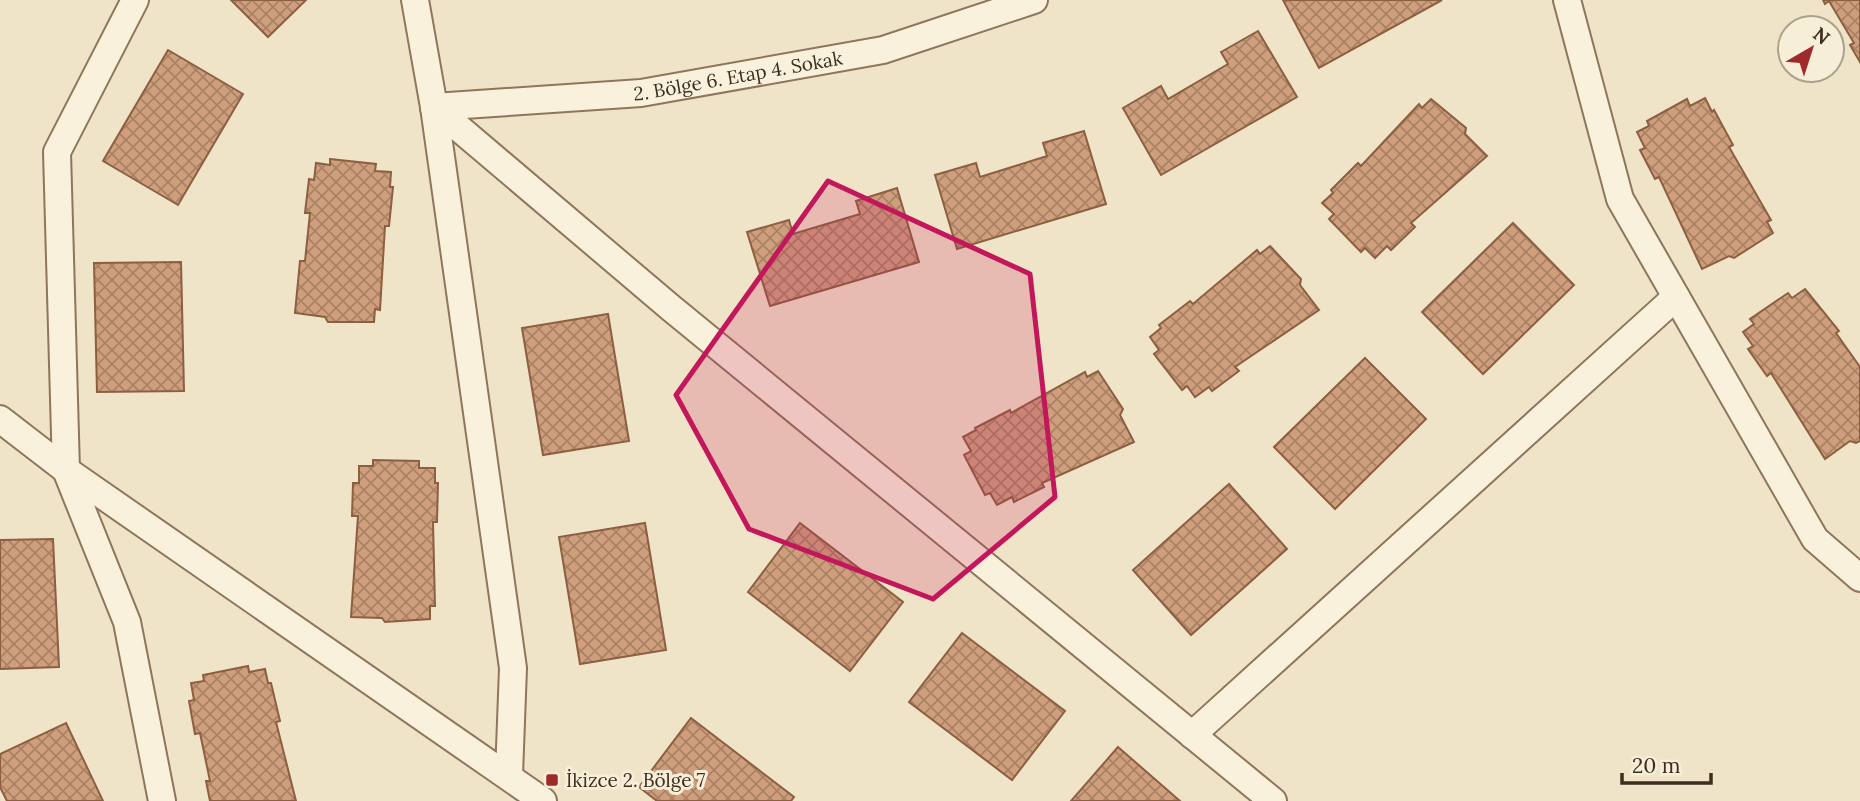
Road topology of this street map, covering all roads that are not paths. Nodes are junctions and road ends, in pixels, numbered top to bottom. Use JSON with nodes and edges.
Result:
{"nodes":[{"id":1,"x":135,"y":0,"type":"edge"},
{"id":2,"x":415,"y":0,"type":"edge"},
{"id":3,"x":1034,"y":0,"type":"edge"},
{"id":4,"x":1567,"y":0,"type":"edge"},
{"id":5,"x":435,"y":107,"type":"junction"},
{"id":6,"x":1676,"y":297,"type":"junction"},
{"id":7,"x":0,"y":419,"type":"edge"},
{"id":8,"x":66,"y":470,"type":"junction"},
{"id":9,"x":1860,"y":578,"type":"edge"},
{"id":10,"x":1192,"y":735,"type":"junction"},
{"id":11,"x":509,"y":775,"type":"junction"},
{"id":12,"x":162,"y":801,"type":"edge"},
{"id":13,"x":543,"y":801,"type":"edge"},
{"id":14,"x":1273,"y":801,"type":"edge"}],
"edges":[{"from":1,"to":8,"type":"street"},
{"from":2,"to":5,"type":"street"},
{"from":3,"to":5,"type":"street","name":"2. Bölge 6. Etap 4. Sokak"},
{"from":4,"to":6,"type":"street"},
{"from":5,"to":10,"type":"street"},
{"from":5,"to":11,"type":"street"},
{"from":6,"to":9,"type":"street"},
{"from":6,"to":10,"type":"street"},
{"from":7,"to":8,"type":"street"},
{"from":8,"to":11,"type":"street"},
{"from":8,"to":12,"type":"street"},
{"from":10,"to":14,"type":"street"},
{"from":11,"to":13,"type":"street"}]}
